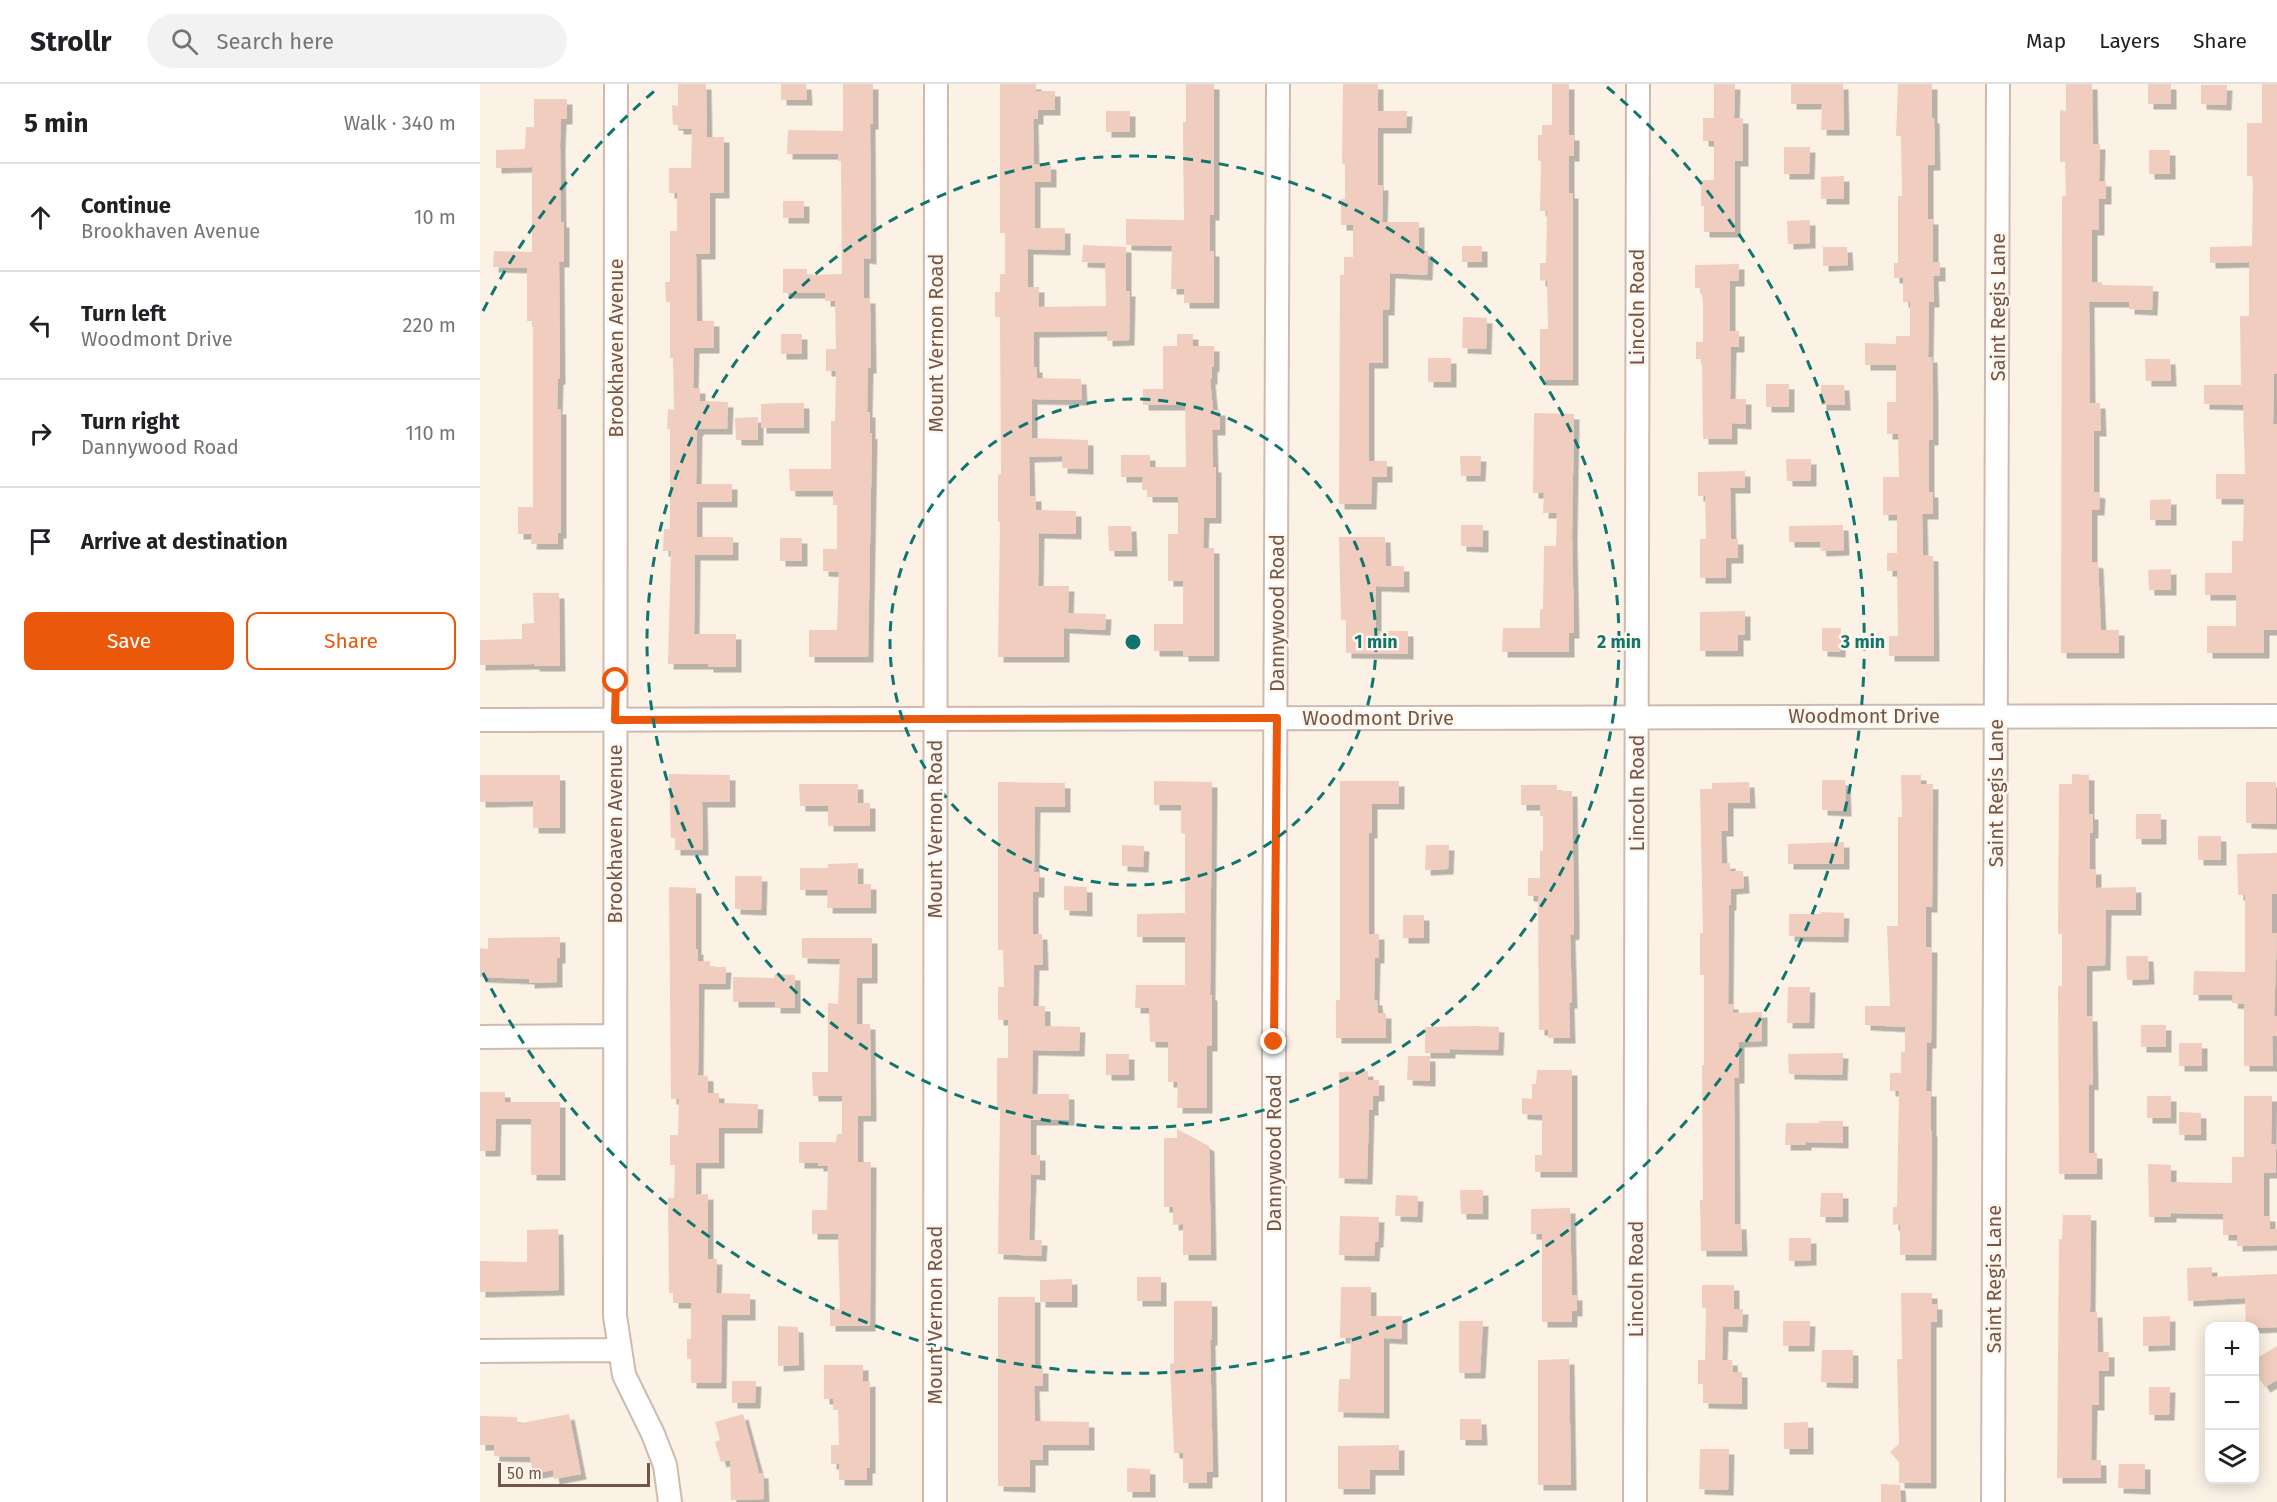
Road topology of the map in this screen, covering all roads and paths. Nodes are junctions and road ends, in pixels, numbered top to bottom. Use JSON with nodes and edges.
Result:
{"nodes":[{"id":1,"x":616,"y":84,"type":"edge"},
{"id":2,"x":936,"y":84,"type":"edge"},
{"id":3,"x":1278,"y":84,"type":"edge"},
{"id":4,"x":1638,"y":84,"type":"edge"},
{"id":5,"x":1998,"y":84,"type":"edge"},
{"id":6,"x":1996,"y":716,"type":"junction"},
{"id":7,"x":2277,"y":716,"type":"edge"},
{"id":8,"x":1637,"y":717,"type":"junction"},
{"id":9,"x":935,"y":718,"type":"junction"},
{"id":10,"x":1277,"y":718,"type":"junction"},
{"id":11,"x":480,"y":720,"type":"edge"},
{"id":12,"x":615,"y":720,"type":"junction"},
{"id":13,"x":615,"y":1036,"type":"junction"},
{"id":14,"x":480,"y":1037,"type":"edge"},
{"id":15,"x":620,"y":1350,"type":"junction"},
{"id":16,"x":480,"y":1351,"type":"edge"},
{"id":17,"x":670,"y":1502,"type":"edge"},
{"id":18,"x":935,"y":1502,"type":"edge"},
{"id":19,"x":1274,"y":1502,"type":"edge"},
{"id":20,"x":1635,"y":1502,"type":"edge"},
{"id":21,"x":1993,"y":1502,"type":"edge"}],
"edges":[{"from":1,"to":12,"type":"street","name":"Brookhaven Avenue"},
{"from":2,"to":9,"type":"street","name":"Mount Vernon Road"},
{"from":3,"to":10,"type":"street","name":"Dannywood Road"},
{"from":4,"to":8,"type":"street","name":"Lincoln Road"},
{"from":5,"to":6,"type":"street","name":"Saint Regis Lane"},
{"from":6,"to":7,"type":"street","name":"Woodmont Drive"},
{"from":6,"to":8,"type":"street","name":"Woodmont Drive"},
{"from":6,"to":21,"type":"street","name":"Saint Regis Lane"},
{"from":8,"to":10,"type":"street","name":"Woodmont Drive"},
{"from":8,"to":20,"type":"street","name":"Lincoln Road"},
{"from":9,"to":10,"type":"street","name":"Woodmont Drive"},
{"from":9,"to":12,"type":"street","name":"Woodmont Drive"},
{"from":9,"to":18,"type":"street","name":"Mount Vernon Road"},
{"from":10,"to":19,"type":"street","name":"Dannywood Road"},
{"from":11,"to":12,"type":"street","name":"Woodmont Drive"},
{"from":12,"to":13,"type":"street","name":"Brookhaven Avenue"},
{"from":13,"to":14,"type":"street"},
{"from":13,"to":15,"type":"street","name":"Brookhaven Avenue"},
{"from":15,"to":16,"type":"street"},
{"from":15,"to":17,"type":"street","name":"Brookhaven Avenue"}]}
